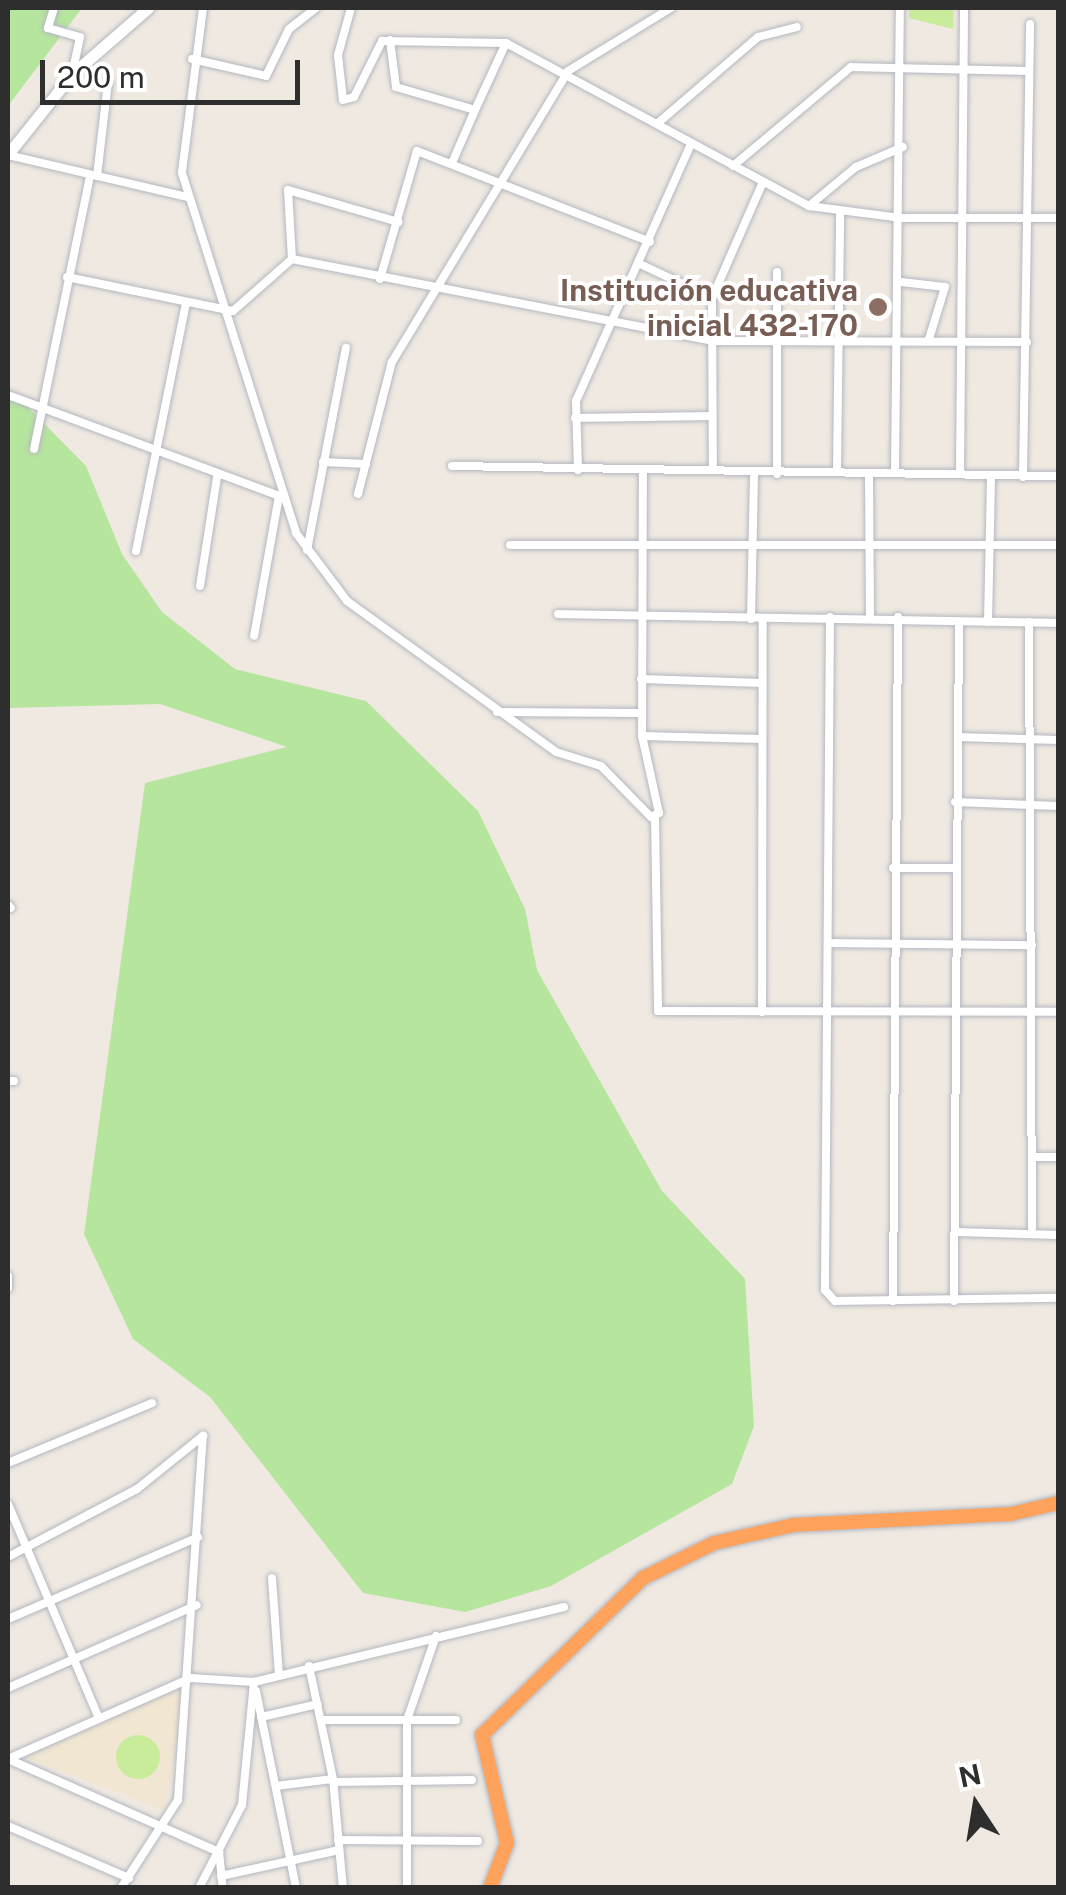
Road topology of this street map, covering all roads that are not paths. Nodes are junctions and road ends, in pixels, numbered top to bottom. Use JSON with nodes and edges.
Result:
{"nodes":[{"id":1,"x":54,"y":8,"type":"edge"},
{"id":2,"x":148,"y":8,"type":"edge"},
{"id":3,"x":203,"y":8,"type":"edge"},
{"id":4,"x":316,"y":8,"type":"edge"},
{"id":5,"x":351,"y":8,"type":"edge"},
{"id":6,"x":671,"y":8,"type":"edge"},
{"id":7,"x":900,"y":8,"type":"edge"},
{"id":8,"x":964,"y":8,"type":"edge"},
{"id":9,"x":1030,"y":24,"type":"dead end"},
{"id":10,"x":797,"y":27,"type":"dead end"},
{"id":11,"x":390,"y":40,"type":"junction"},
{"id":12,"x":506,"y":43,"type":"junction"},
{"id":13,"x":192,"y":59,"type":"junction"},
{"id":14,"x":900,"y":70,"type":"junction"},
{"id":15,"x":1025,"y":71,"type":"junction"},
{"id":16,"x":568,"y":72,"type":"junction"},
{"id":17,"x":72,"y":74,"type":"junction"},
{"id":18,"x":960,"y":74,"type":"junction"},
{"id":19,"x":108,"y":83,"type":"dead end"},
{"id":20,"x":475,"y":110,"type":"junction"},
{"id":21,"x":658,"y":123,"type":"junction"},
{"id":22,"x":690,"y":144,"type":"junction"},
{"id":23,"x":903,"y":147,"type":"junction"},
{"id":24,"x":8,"y":155,"type":"edge"},
{"id":25,"x":452,"y":163,"type":"junction"},
{"id":26,"x":733,"y":166,"type":"junction"},
{"id":27,"x":93,"y":176,"type":"junction"},
{"id":28,"x":763,"y":182,"type":"junction"},
{"id":29,"x":505,"y":184,"type":"junction"},
{"id":30,"x":187,"y":197,"type":"junction"},
{"id":31,"x":809,"y":206,"type":"junction"},
{"id":32,"x":840,"y":213,"type":"junction"},
{"id":33,"x":902,"y":218,"type":"junction"},
{"id":34,"x":966,"y":218,"type":"junction"},
{"id":35,"x":1028,"y":218,"type":"junction"},
{"id":36,"x":1058,"y":218,"type":"edge"},
{"id":37,"x":398,"y":222,"type":"junction"},
{"id":38,"x":650,"y":242,"type":"junction"},
{"id":39,"x":292,"y":259,"type":"junction"},
{"id":40,"x":640,"y":264,"type":"junction"},
{"id":41,"x":776,"y":272,"type":"dead end"},
{"id":42,"x":66,"y":277,"type":"junction"},
{"id":43,"x":380,"y":278,"type":"junction"},
{"id":44,"x":902,"y":282,"type":"junction"},
{"id":45,"x":965,"y":282,"type":"junction"},
{"id":46,"x":945,"y":287,"type":"junction"},
{"id":47,"x":438,"y":294,"type":"junction"},
{"id":48,"x":712,"y":298,"type":"junction"},
{"id":49,"x":186,"y":304,"type":"junction"},
{"id":50,"x":232,"y":312,"type":"junction"},
{"id":51,"x":614,"y":324,"type":"junction"},
{"id":52,"x":900,"y":338,"type":"junction"},
{"id":53,"x":775,"y":339,"type":"junction"},
{"id":54,"x":929,"y":339,"type":"junction"},
{"id":55,"x":839,"y":340,"type":"junction"},
{"id":56,"x":715,"y":341,"type":"junction"},
{"id":57,"x":1027,"y":342,"type":"junction"},
{"id":58,"x":964,"y":343,"type":"junction"},
{"id":59,"x":346,"y":348,"type":"dead end"},
{"id":60,"x":8,"y":395,"type":"edge"},
{"id":61,"x":45,"y":408,"type":"junction"},
{"id":62,"x":712,"y":416,"type":"junction"},
{"id":63,"x":575,"y":418,"type":"junction"},
{"id":64,"x":34,"y":448,"type":"dead end"},
{"id":65,"x":157,"y":450,"type":"junction"},
{"id":66,"x":323,"y":462,"type":"junction"},
{"id":67,"x":366,"y":464,"type":"junction"},
{"id":68,"x":452,"y":466,"type":"dead end"},
{"id":69,"x":578,"y":470,"type":"junction"},
{"id":70,"x":643,"y":470,"type":"junction"},
{"id":71,"x":713,"y":470,"type":"junction"},
{"id":72,"x":895,"y":471,"type":"junction"},
{"id":73,"x":837,"y":472,"type":"junction"},
{"id":74,"x":960,"y":472,"type":"junction"},
{"id":75,"x":754,"y":473,"type":"junction"},
{"id":76,"x":869,"y":473,"type":"junction"},
{"id":77,"x":777,"y":474,"type":"junction"},
{"id":78,"x":990,"y":476,"type":"junction"},
{"id":79,"x":1058,"y":476,"type":"edge"},
{"id":80,"x":217,"y":477,"type":"junction"},
{"id":81,"x":1023,"y":477,"type":"junction"},
{"id":82,"x":358,"y":494,"type":"dead end"},
{"id":83,"x":279,"y":496,"type":"junction"},
{"id":84,"x":643,"y":538,"type":"junction"},
{"id":85,"x":754,"y":542,"type":"junction"},
{"id":86,"x":510,"y":545,"type":"dead end"},
{"id":87,"x":872,"y":545,"type":"junction"},
{"id":88,"x":1058,"y":545,"type":"edge"},
{"id":89,"x":988,"y":546,"type":"junction"},
{"id":90,"x":136,"y":550,"type":"dead end"},
{"id":91,"x":307,"y":552,"type":"junction"},
{"id":92,"x":200,"y":586,"type":"dead end"},
{"id":93,"x":558,"y":614,"type":"dead end"},
{"id":94,"x":830,"y":617,"type":"junction"},
{"id":95,"x":870,"y":617,"type":"junction"},
{"id":96,"x":898,"y":618,"type":"junction"},
{"id":97,"x":640,"y":619,"type":"junction"},
{"id":98,"x":751,"y":620,"type":"junction"},
{"id":99,"x":762,"y":620,"type":"junction"},
{"id":100,"x":958,"y":622,"type":"junction"},
{"id":101,"x":988,"y":622,"type":"junction"},
{"id":102,"x":1029,"y":622,"type":"junction"},
{"id":103,"x":1058,"y":623,"type":"edge"},
{"id":104,"x":254,"y":636,"type":"dead end"},
{"id":105,"x":640,"y":679,"type":"junction"},
{"id":106,"x":762,"y":682,"type":"junction"},
{"id":107,"x":497,"y":712,"type":"junction"},
{"id":108,"x":641,"y":712,"type":"junction"},
{"id":109,"x":642,"y":736,"type":"junction"},
{"id":110,"x":958,"y":737,"type":"junction"},
{"id":111,"x":762,"y":739,"type":"junction"},
{"id":112,"x":1034,"y":740,"type":"junction"},
{"id":113,"x":1058,"y":740,"type":"edge"},
{"id":114,"x":955,"y":802,"type":"junction"},
{"id":115,"x":1033,"y":806,"type":"junction"},
{"id":116,"x":1058,"y":806,"type":"edge"},
{"id":117,"x":656,"y":816,"type":"junction"},
{"id":118,"x":893,"y":868,"type":"junction"},
{"id":119,"x":954,"y":868,"type":"junction"},
{"id":120,"x":830,"y":942,"type":"junction"},
{"id":121,"x":895,"y":942,"type":"junction"},
{"id":122,"x":955,"y":942,"type":"junction"},
{"id":123,"x":1032,"y":944,"type":"junction"},
{"id":124,"x":956,"y":1010,"type":"junction"},
{"id":125,"x":762,"y":1012,"type":"junction"},
{"id":126,"x":894,"y":1012,"type":"junction"},
{"id":127,"x":1033,"y":1012,"type":"junction"},
{"id":128,"x":1058,"y":1012,"type":"edge"},
{"id":129,"x":830,"y":1014,"type":"junction"},
{"id":130,"x":1032,"y":1157,"type":"junction"},
{"id":131,"x":1058,"y":1157,"type":"edge"},
{"id":132,"x":1032,"y":1228,"type":"junction"},
{"id":133,"x":957,"y":1232,"type":"junction"},
{"id":134,"x":1058,"y":1235,"type":"edge"},
{"id":135,"x":8,"y":1276,"type":"edge"},
{"id":136,"x":8,"y":1288,"type":"edge"},
{"id":137,"x":1058,"y":1298,"type":"edge"},
{"id":138,"x":893,"y":1301,"type":"junction"},
{"id":139,"x":954,"y":1301,"type":"junction"},
{"id":140,"x":152,"y":1403,"type":"dead end"},
{"id":141,"x":8,"y":1463,"type":"edge"},
{"id":142,"x":1058,"y":1503,"type":"edge"},
{"id":143,"x":8,"y":1504,"type":"edge"},
{"id":144,"x":198,"y":1537,"type":"junction"},
{"id":145,"x":26,"y":1549,"type":"junction"},
{"id":146,"x":8,"y":1557,"type":"edge"},
{"id":147,"x":272,"y":1578,"type":"dead end"},
{"id":148,"x":50,"y":1601,"type":"junction"},
{"id":149,"x":197,"y":1604,"type":"junction"},
{"id":150,"x":564,"y":1607,"type":"dead end"},
{"id":151,"x":8,"y":1619,"type":"edge"},
{"id":152,"x":436,"y":1636,"type":"junction"},
{"id":153,"x":75,"y":1659,"type":"junction"},
{"id":154,"x":308,"y":1666,"type":"junction"},
{"id":155,"x":278,"y":1675,"type":"junction"},
{"id":156,"x":191,"y":1678,"type":"junction"},
{"id":157,"x":254,"y":1682,"type":"junction"},
{"id":158,"x":8,"y":1688,"type":"edge"},
{"id":159,"x":318,"y":1704,"type":"junction"},
{"id":160,"x":260,"y":1716,"type":"junction"},
{"id":161,"x":99,"y":1718,"type":"junction"},
{"id":162,"x":323,"y":1720,"type":"junction"},
{"id":163,"x":407,"y":1720,"type":"junction"},
{"id":164,"x":456,"y":1720,"type":"dead end"},
{"id":165,"x":8,"y":1759,"type":"edge"},
{"id":166,"x":334,"y":1780,"type":"junction"},
{"id":167,"x":472,"y":1780,"type":"dead end"},
{"id":168,"x":406,"y":1782,"type":"junction"},
{"id":169,"x":276,"y":1786,"type":"junction"},
{"id":170,"x":166,"y":1825,"type":"junction"},
{"id":171,"x":8,"y":1826,"type":"edge"},
{"id":172,"x":478,"y":1841,"type":"dead end"},
{"id":173,"x":407,"y":1842,"type":"junction"},
{"id":174,"x":338,"y":1845,"type":"junction"},
{"id":175,"x":220,"y":1852,"type":"junction"},
{"id":176,"x":290,"y":1862,"type":"junction"},
{"id":177,"x":222,"y":1876,"type":"junction"},
{"id":178,"x":129,"y":1878,"type":"junction"},
{"id":179,"x":121,"y":1888,"type":"edge"},
{"id":180,"x":199,"y":1888,"type":"edge"},
{"id":181,"x":223,"y":1888,"type":"edge"},
{"id":182,"x":296,"y":1888,"type":"edge"},
{"id":183,"x":343,"y":1888,"type":"edge"},
{"id":184,"x":407,"y":1888,"type":"edge"},
{"id":185,"x":490,"y":1888,"type":"edge"}],
"edges":[{"from":1,"to":17,"type":"street"},
{"from":2,"to":17,"type":"street"},
{"from":3,"to":13,"type":"street"},
{"from":4,"to":13,"type":"street"},
{"from":5,"to":11,"type":"street"},
{"from":6,"to":16,"type":"street"},
{"from":7,"to":14,"type":"street"},
{"from":8,"to":18,"type":"street"},
{"from":9,"to":15,"type":"street"},
{"from":10,"to":21,"type":"street"},
{"from":11,"to":12,"type":"street"},
{"from":11,"to":20,"type":"street"},
{"from":12,"to":16,"type":"street"},
{"from":12,"to":20,"type":"street"},
{"from":13,"to":30,"type":"street"},
{"from":14,"to":18,"type":"street"},
{"from":14,"to":23,"type":"street"},
{"from":14,"to":26,"type":"street"},
{"from":15,"to":18,"type":"street"},
{"from":15,"to":35,"type":"street"},
{"from":16,"to":21,"type":"street"},
{"from":16,"to":29,"type":"street"},
{"from":17,"to":24,"type":"street"},
{"from":18,"to":34,"type":"street"},
{"from":19,"to":27,"type":"street"},
{"from":20,"to":25,"type":"street"},
{"from":21,"to":22,"type":"street"},
{"from":22,"to":26,"type":"street"},
{"from":22,"to":38,"type":"street"},
{"from":23,"to":31,"type":"street"},
{"from":23,"to":33,"type":"street"},
{"from":24,"to":27,"type":"street"},
{"from":25,"to":29,"type":"street"},
{"from":25,"to":37,"type":"street"},
{"from":26,"to":28,"type":"street"},
{"from":27,"to":30,"type":"street"},
{"from":27,"to":42,"type":"street"},
{"from":28,"to":31,"type":"street"},
{"from":28,"to":48,"type":"street"},
{"from":29,"to":38,"type":"street"},
{"from":29,"to":47,"type":"street"},
{"from":30,"to":50,"type":"street"},
{"from":31,"to":32,"type":"street"},
{"from":32,"to":33,"type":"street"},
{"from":32,"to":55,"type":"street"},
{"from":33,"to":34,"type":"street"},
{"from":33,"to":44,"type":"street"},
{"from":34,"to":35,"type":"street"},
{"from":34,"to":45,"type":"street"},
{"from":35,"to":36,"type":"street"},
{"from":35,"to":57,"type":"street"},
{"from":37,"to":39,"type":"street"},
{"from":37,"to":43,"type":"street"},
{"from":38,"to":40,"type":"street"},
{"from":39,"to":43,"type":"street"},
{"from":39,"to":50,"type":"street"},
{"from":40,"to":48,"type":"street"},
{"from":40,"to":51,"type":"street"},
{"from":41,"to":53,"type":"street"},
{"from":42,"to":49,"type":"street"},
{"from":42,"to":61,"type":"street"},
{"from":43,"to":47,"type":"street"},
{"from":44,"to":46,"type":"street"},
{"from":44,"to":52,"type":"street"},
{"from":45,"to":46,"type":"street"},
{"from":45,"to":58,"type":"street"},
{"from":46,"to":54,"type":"street"},
{"from":47,"to":51,"type":"street"},
{"from":47,"to":67,"type":"street"},
{"from":48,"to":56,"type":"street"},
{"from":49,"to":50,"type":"street"},
{"from":49,"to":65,"type":"street"},
{"from":50,"to":83,"type":"street"},
{"from":51,"to":56,"type":"street"},
{"from":51,"to":63,"type":"street"},
{"from":52,"to":54,"type":"street"},
{"from":52,"to":55,"type":"street"},
{"from":52,"to":72,"type":"street"},
{"from":53,"to":55,"type":"street"},
{"from":53,"to":56,"type":"street"},
{"from":53,"to":77,"type":"street"},
{"from":54,"to":58,"type":"street"},
{"from":55,"to":73,"type":"street"},
{"from":56,"to":62,"type":"street"},
{"from":57,"to":58,"type":"street"},
{"from":57,"to":81,"type":"street"},
{"from":58,"to":74,"type":"street"},
{"from":59,"to":66,"type":"street"},
{"from":60,"to":61,"type":"street"},
{"from":61,"to":64,"type":"street"},
{"from":61,"to":65,"type":"street"},
{"from":62,"to":63,"type":"street"},
{"from":62,"to":71,"type":"street"},
{"from":63,"to":69,"type":"street"},
{"from":65,"to":80,"type":"street"},
{"from":65,"to":90,"type":"street"},
{"from":66,"to":67,"type":"street"},
{"from":66,"to":91,"type":"street"},
{"from":67,"to":82,"type":"street"},
{"from":68,"to":69,"type":"street"},
{"from":69,"to":70,"type":"street"},
{"from":70,"to":71,"type":"street"},
{"from":70,"to":84,"type":"street"},
{"from":71,"to":75,"type":"street"},
{"from":72,"to":74,"type":"street"},
{"from":72,"to":76,"type":"street"},
{"from":73,"to":76,"type":"street"},
{"from":73,"to":77,"type":"street"},
{"from":74,"to":78,"type":"street"},
{"from":75,"to":77,"type":"street"},
{"from":75,"to":85,"type":"street"},
{"from":76,"to":87,"type":"street"},
{"from":78,"to":81,"type":"street"},
{"from":78,"to":89,"type":"street"},
{"from":79,"to":81,"type":"street"},
{"from":80,"to":83,"type":"street"},
{"from":80,"to":92,"type":"street"},
{"from":83,"to":91,"type":"street"},
{"from":83,"to":104,"type":"street"},
{"from":84,"to":85,"type":"street"},
{"from":84,"to":86,"type":"street"},
{"from":84,"to":97,"type":"street"},
{"from":85,"to":87,"type":"street"},
{"from":85,"to":98,"type":"street"},
{"from":87,"to":89,"type":"street"},
{"from":87,"to":95,"type":"street"},
{"from":88,"to":89,"type":"street"},
{"from":89,"to":101,"type":"street"},
{"from":91,"to":107,"type":"street"},
{"from":93,"to":97,"type":"street"},
{"from":94,"to":95,"type":"street"},
{"from":94,"to":99,"type":"street"},
{"from":94,"to":120,"type":"street"},
{"from":95,"to":96,"type":"street"},
{"from":96,"to":100,"type":"street"},
{"from":96,"to":118,"type":"street"},
{"from":97,"to":98,"type":"street"},
{"from":97,"to":105,"type":"street"},
{"from":98,"to":99,"type":"street"},
{"from":99,"to":106,"type":"street"},
{"from":100,"to":101,"type":"street"},
{"from":100,"to":110,"type":"street"},
{"from":101,"to":102,"type":"street"},
{"from":102,"to":103,"type":"street"},
{"from":102,"to":112,"type":"street"},
{"from":105,"to":106,"type":"street"},
{"from":105,"to":108,"type":"street"},
{"from":106,"to":111,"type":"street"},
{"from":107,"to":108,"type":"street"},
{"from":107,"to":117,"type":"street"},
{"from":108,"to":109,"type":"street"},
{"from":109,"to":111,"type":"street"},
{"from":109,"to":117,"type":"street"},
{"from":110,"to":112,"type":"street"},
{"from":110,"to":114,"type":"street"},
{"from":111,"to":125,"type":"street"},
{"from":112,"to":113,"type":"street"},
{"from":112,"to":115,"type":"street"},
{"from":114,"to":115,"type":"street"},
{"from":114,"to":119,"type":"street"},
{"from":115,"to":116,"type":"street"},
{"from":115,"to":123,"type":"street"},
{"from":117,"to":125,"type":"street"},
{"from":118,"to":119,"type":"street"},
{"from":118,"to":121,"type":"street"},
{"from":119,"to":122,"type":"street"},
{"from":120,"to":121,"type":"street"},
{"from":120,"to":129,"type":"street"},
{"from":121,"to":122,"type":"street"},
{"from":121,"to":126,"type":"street"},
{"from":122,"to":123,"type":"street"},
{"from":122,"to":124,"type":"street"},
{"from":123,"to":127,"type":"street"},
{"from":124,"to":126,"type":"street"},
{"from":124,"to":127,"type":"street"},
{"from":124,"to":133,"type":"street"},
{"from":125,"to":129,"type":"street"},
{"from":126,"to":129,"type":"street"},
{"from":126,"to":138,"type":"street"},
{"from":127,"to":128,"type":"street"},
{"from":127,"to":130,"type":"street"},
{"from":129,"to":138,"type":"street"},
{"from":130,"to":131,"type":"street"},
{"from":130,"to":132,"type":"street"},
{"from":132,"to":133,"type":"street"},
{"from":132,"to":134,"type":"street"},
{"from":133,"to":139,"type":"street"},
{"from":135,"to":136,"type":"street"},
{"from":137,"to":139,"type":"street"},
{"from":138,"to":139,"type":"street"},
{"from":140,"to":141,"type":"street"},
{"from":142,"to":185,"type":"highway"},
{"from":143,"to":145,"type":"street"},
{"from":144,"to":145,"type":"street"},
{"from":144,"to":148,"type":"street"},
{"from":144,"to":149,"type":"street"},
{"from":145,"to":146,"type":"street"},
{"from":145,"to":148,"type":"street"},
{"from":147,"to":155,"type":"street"},
{"from":148,"to":151,"type":"street"},
{"from":148,"to":153,"type":"street"},
{"from":149,"to":153,"type":"street"},
{"from":149,"to":156,"type":"street"},
{"from":150,"to":152,"type":"street"},
{"from":152,"to":154,"type":"street"},
{"from":152,"to":163,"type":"street"},
{"from":153,"to":158,"type":"street"},
{"from":153,"to":161,"type":"street"},
{"from":154,"to":155,"type":"street"},
{"from":154,"to":159,"type":"street"},
{"from":155,"to":157,"type":"street"},
{"from":156,"to":157,"type":"street"},
{"from":156,"to":161,"type":"street"},
{"from":156,"to":170,"type":"street"},
{"from":157,"to":160,"type":"street"},
{"from":157,"to":175,"type":"street"},
{"from":159,"to":160,"type":"street"},
{"from":159,"to":162,"type":"street"},
{"from":160,"to":169,"type":"street"},
{"from":161,"to":165,"type":"street"},
{"from":162,"to":163,"type":"street"},
{"from":162,"to":166,"type":"street"},
{"from":163,"to":164,"type":"street"},
{"from":163,"to":168,"type":"street"},
{"from":165,"to":170,"type":"street"},
{"from":166,"to":168,"type":"street"},
{"from":166,"to":169,"type":"street"},
{"from":166,"to":174,"type":"street"},
{"from":167,"to":168,"type":"street"},
{"from":168,"to":173,"type":"street"},
{"from":169,"to":176,"type":"street"},
{"from":170,"to":175,"type":"street"},
{"from":170,"to":178,"type":"street"},
{"from":171,"to":178,"type":"street"},
{"from":172,"to":173,"type":"street"},
{"from":173,"to":174,"type":"street"},
{"from":173,"to":184,"type":"street"},
{"from":174,"to":176,"type":"street"},
{"from":174,"to":183,"type":"street"},
{"from":175,"to":177,"type":"street"},
{"from":175,"to":180,"type":"street"},
{"from":176,"to":177,"type":"street"},
{"from":176,"to":182,"type":"street"},
{"from":177,"to":181,"type":"street"},
{"from":178,"to":179,"type":"street"}]}
